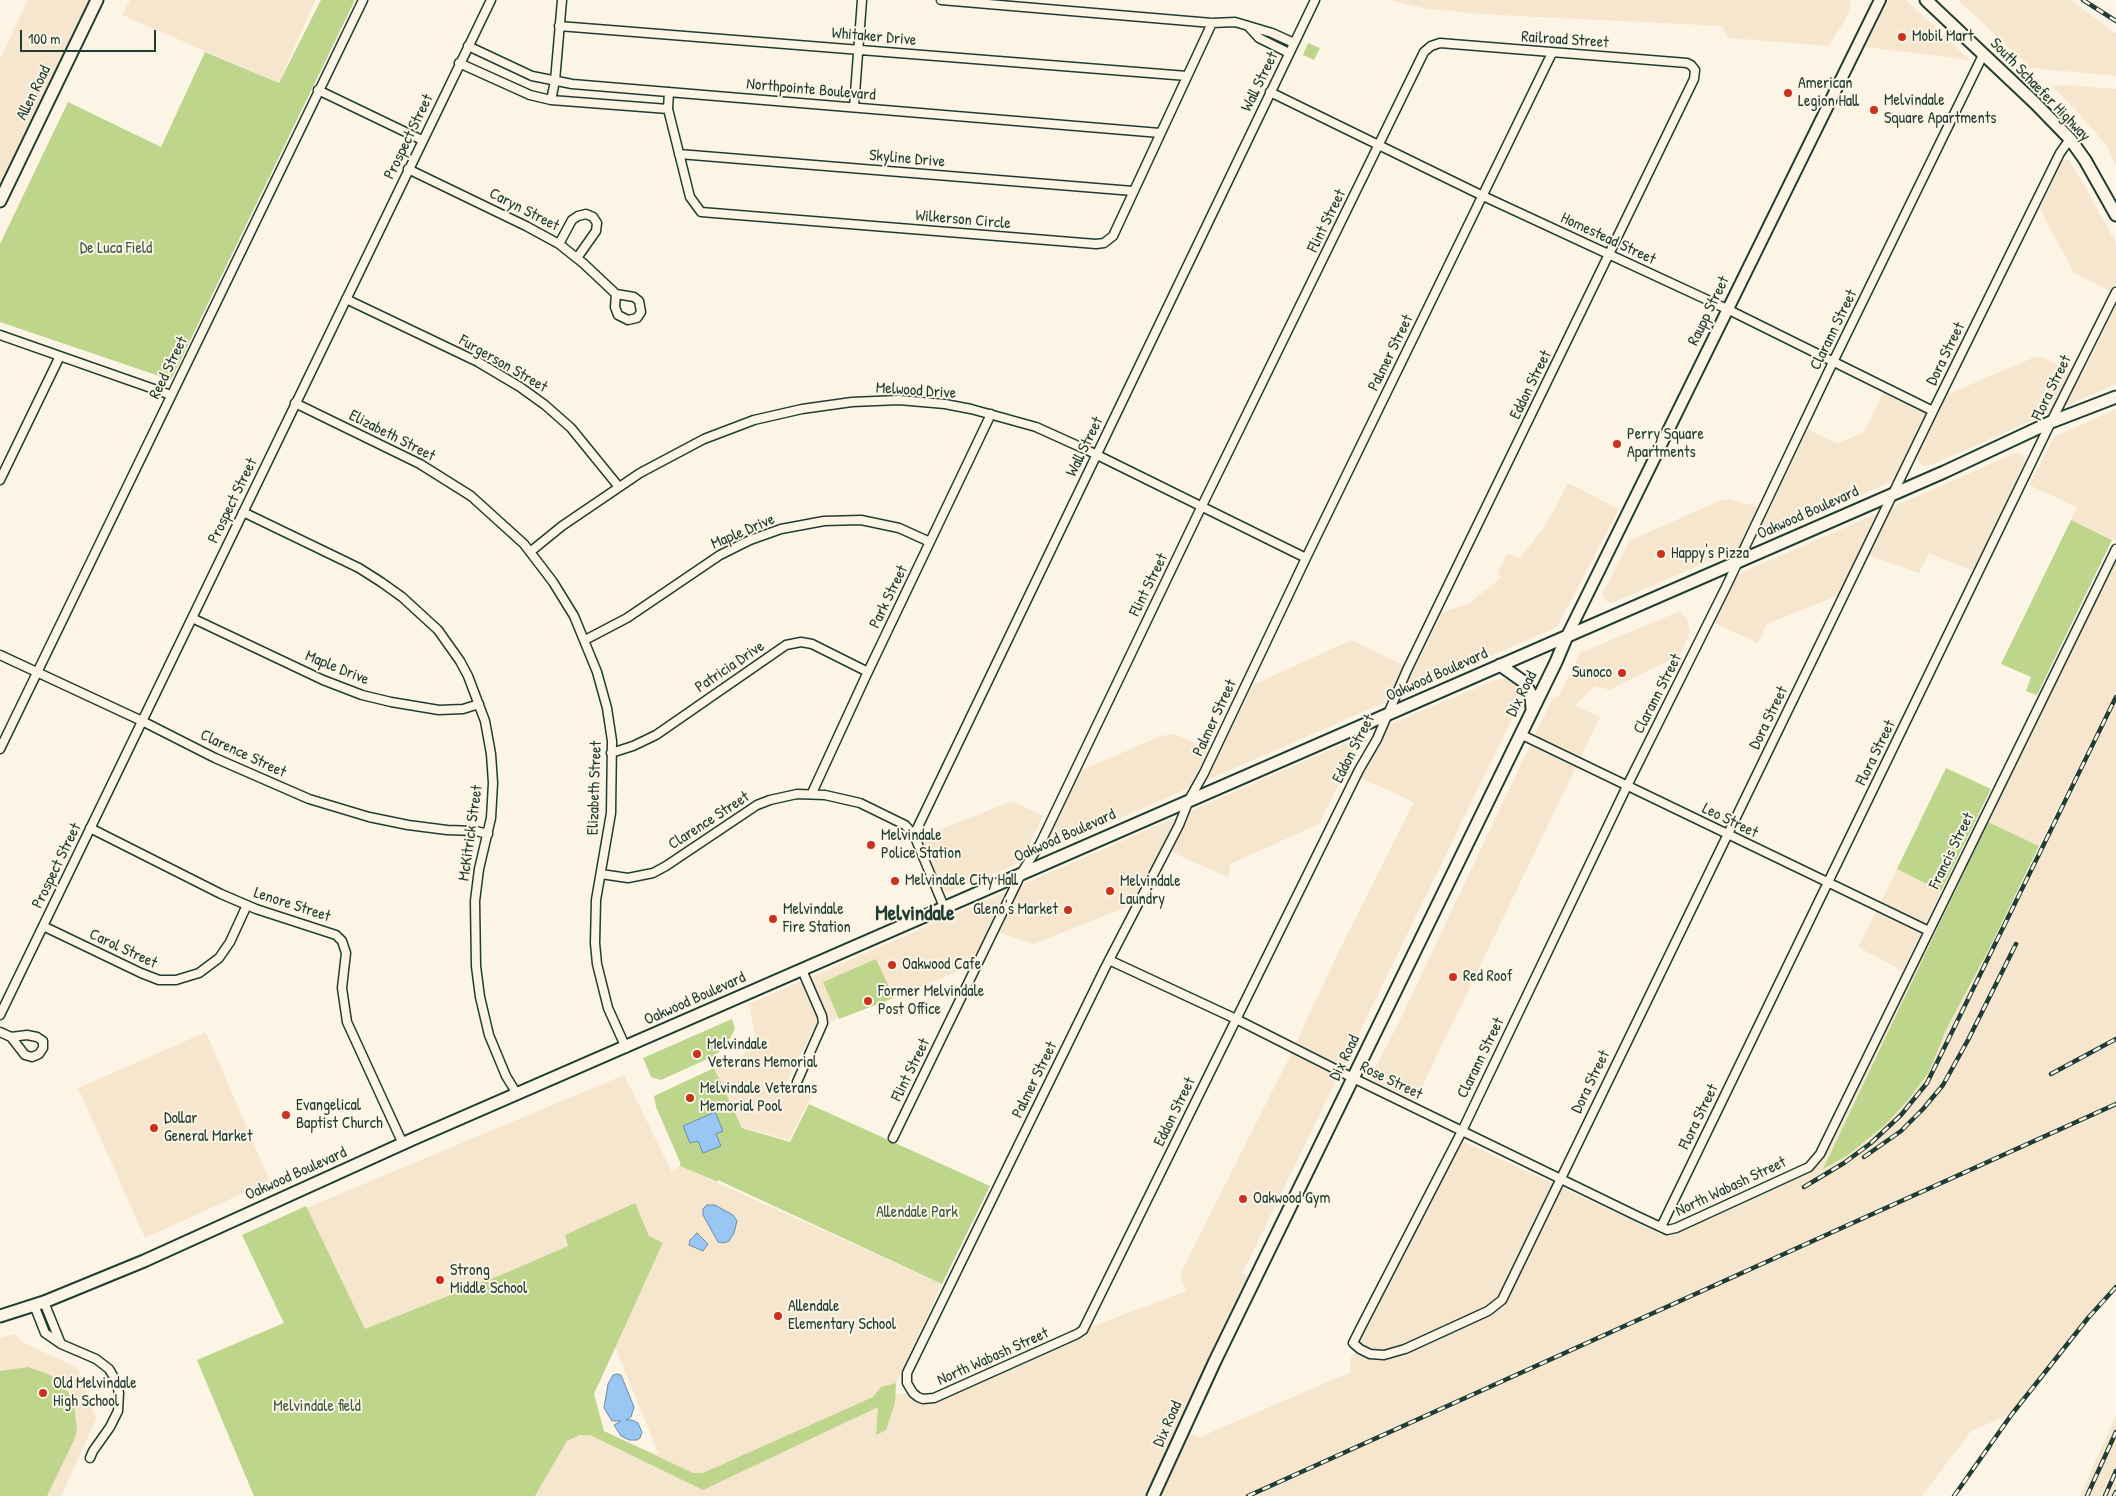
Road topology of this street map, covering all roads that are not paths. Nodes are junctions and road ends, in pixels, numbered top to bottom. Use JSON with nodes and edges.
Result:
{"nodes":[{"id":1,"x":97,"y":0,"type":"edge"},
{"id":2,"x":363,"y":0,"type":"edge"},
{"id":3,"x":491,"y":0,"type":"edge"},
{"id":4,"x":562,"y":0,"type":"edge"},
{"id":5,"x":862,"y":0,"type":"edge"},
{"id":6,"x":941,"y":0,"type":"edge"},
{"id":7,"x":1314,"y":0,"type":"edge"},
{"id":8,"x":1880,"y":0,"type":"edge"},
{"id":9,"x":1926,"y":0,"type":"edge"},
{"id":10,"x":1212,"y":23,"type":"junction"},
{"id":11,"x":560,"y":26,"type":"junction"},
{"id":12,"x":1249,"y":27,"type":"junction"},
{"id":13,"x":1294,"y":43,"type":"junction"},
{"id":14,"x":468,"y":46,"type":"junction"},
{"id":15,"x":1431,"y":46,"type":"joint"},
{"id":16,"x":858,"y":50,"type":"junction"},
{"id":17,"x":1289,"y":53,"type":"junction"},
{"id":18,"x":1552,"y":53,"type":"junction"},
{"id":19,"x":1983,"y":55,"type":"junction"},
{"id":20,"x":459,"y":63,"type":"junction"},
{"id":21,"x":1695,"y":70,"type":"joint"},
{"id":22,"x":1187,"y":76,"type":"junction"},
{"id":23,"x":555,"y":81,"type":"junction"},
{"id":24,"x":318,"y":90,"type":"junction"},
{"id":25,"x":669,"y":92,"type":"junction"},
{"id":26,"x":1270,"y":92,"type":"junction"},
{"id":27,"x":551,"y":100,"type":"junction"},
{"id":28,"x":854,"y":107,"type":"junction"},
{"id":29,"x":668,"y":109,"type":"junction"},
{"id":30,"x":1160,"y":133,"type":"junction"},
{"id":31,"x":2070,"y":139,"type":"junction"},
{"id":32,"x":422,"y":140,"type":"junction"},
{"id":33,"x":1379,"y":146,"type":"junction"},
{"id":34,"x":679,"y":154,"type":"junction"},
{"id":35,"x":408,"y":169,"type":"junction"},
{"id":36,"x":1133,"y":191,"type":"junction"},
{"id":37,"x":1483,"y":196,"type":"junction"},
{"id":38,"x":0,"y":201,"type":"edge"},
{"id":39,"x":2116,"y":215,"type":"edge"},
{"id":40,"x":559,"y":244,"type":"junction"},
{"id":41,"x":1609,"y":255,"type":"junction"},
{"id":42,"x":578,"y":258,"type":"junction"},
{"id":43,"x":2116,"y":292,"type":"edge"},
{"id":44,"x":616,"y":294,"type":"dead end"},
{"id":45,"x":346,"y":299,"type":"junction"},
{"id":46,"x":1727,"y":309,"type":"junction"},
{"id":47,"x":0,"y":335,"type":"edge"},
{"id":48,"x":60,"y":356,"type":"junction"},
{"id":49,"x":1833,"y":362,"type":"junction"},
{"id":50,"x":171,"y":395,"type":"junction"},
{"id":51,"x":2116,"y":397,"type":"edge"},
{"id":52,"x":295,"y":404,"type":"junction"},
{"id":53,"x":1933,"y":411,"type":"junction"},
{"id":54,"x":991,"y":414,"type":"junction"},
{"id":55,"x":2051,"y":422,"type":"junction"},
{"id":56,"x":1096,"y":455,"type":"junction"},
{"id":57,"x":0,"y":480,"type":"edge"},
{"id":58,"x":619,"y":487,"type":"junction"},
{"id":59,"x":1894,"y":493,"type":"junction"},
{"id":60,"x":1201,"y":508,"type":"junction"},
{"id":61,"x":243,"y":512,"type":"junction"},
{"id":62,"x":930,"y":542,"type":"junction"},
{"id":63,"x":2116,"y":549,"type":"edge"},
{"id":64,"x":530,"y":552,"type":"junction"},
{"id":65,"x":1306,"y":558,"type":"junction"},
{"id":66,"x":1737,"y":562,"type":"junction"},
{"id":67,"x":192,"y":618,"type":"junction"},
{"id":68,"x":1567,"y":636,"type":"junction"},
{"id":69,"x":585,"y":640,"type":"junction"},
{"id":70,"x":0,"y":655,"type":"edge"},
{"id":71,"x":1500,"y":664,"type":"junction"},
{"id":72,"x":868,"y":672,"type":"junction"},
{"id":73,"x":37,"y":673,"type":"junction"},
{"id":74,"x":479,"y":704,"type":"junction"},
{"id":75,"x":1532,"y":712,"type":"junction"},
{"id":76,"x":1386,"y":715,"type":"junction"},
{"id":77,"x":142,"y":721,"type":"junction"},
{"id":78,"x":1520,"y":734,"type":"junction"},
{"id":79,"x":0,"y":749,"type":"edge"},
{"id":80,"x":611,"y":753,"type":"junction"},
{"id":81,"x":1627,"y":786,"type":"junction"},
{"id":82,"x":812,"y":793,"type":"junction"},
{"id":83,"x":1189,"y":800,"type":"junction"},
{"id":84,"x":90,"y":828,"type":"junction"},
{"id":85,"x":488,"y":834,"type":"junction"},
{"id":86,"x":914,"y":835,"type":"junction"},
{"id":87,"x":1727,"y":835,"type":"junction"},
{"id":88,"x":1022,"y":872,"type":"junction"},
{"id":89,"x":601,"y":874,"type":"junction"},
{"id":90,"x":1828,"y":884,"type":"junction"},
{"id":91,"x":247,"y":905,"type":"junction"},
{"id":92,"x":944,"y":907,"type":"junction"},
{"id":93,"x":43,"y":926,"type":"junction"},
{"id":94,"x":1929,"y":931,"type":"junction"},
{"id":95,"x":1109,"y":960,"type":"junction"},
{"id":96,"x":802,"y":970,"type":"junction"},
{"id":97,"x":0,"y":1015,"type":"edge"},
{"id":98,"x":1236,"y":1018,"type":"junction"},
{"id":99,"x":0,"y":1032,"type":"edge"},
{"id":100,"x":11,"y":1037,"type":"dead end"},
{"id":101,"x":626,"y":1048,"type":"junction"},
{"id":102,"x":1353,"y":1078,"type":"junction"},
{"id":103,"x":797,"y":1082,"type":"dead end"},
{"id":104,"x":517,"y":1094,"type":"junction"},
{"id":105,"x":1462,"y":1131,"type":"junction"},
{"id":106,"x":893,"y":1138,"type":"dead end"},
{"id":107,"x":403,"y":1144,"type":"junction"},
{"id":108,"x":1812,"y":1164,"type":"joint"},
{"id":109,"x":1560,"y":1179,"type":"junction"},
{"id":110,"x":1660,"y":1227,"type":"junction"},
{"id":111,"x":39,"y":1303,"type":"junction"},
{"id":112,"x":1492,"y":1308,"type":"joint"},
{"id":113,"x":0,"y":1316,"type":"edge"},
{"id":114,"x":1083,"y":1330,"type":"joint"},
{"id":115,"x":913,"y":1393,"type":"joint"},
{"id":116,"x":90,"y":1458,"type":"dead end"},
{"id":117,"x":1153,"y":1496,"type":"edge"}],
"edges":[{"from":1,"to":38,"type":"main road","name":"Allen Road"},
{"from":2,"to":24,"type":"street","name":"Reed Street"},
{"from":3,"to":14,"type":"street","name":"Prospect Street"},
{"from":4,"to":11,"type":"street"},
{"from":5,"to":16,"type":"street"},
{"from":6,"to":10,"type":"street"},
{"from":7,"to":13,"type":"street","name":"Wall Street"},
{"from":8,"to":46,"type":"street","name":"Raupp Street"},
{"from":9,"to":19,"type":"main road","name":"South Schaefer Highway"},
{"from":10,"to":12,"type":"street"},
{"from":10,"to":22,"type":"street","name":"Wilkerson Circle"},
{"from":11,"to":16,"type":"street","name":"Whitaker Drive"},
{"from":11,"to":23,"type":"street"},
{"from":12,"to":13,"type":"street"},
{"from":12,"to":17,"type":"street"},
{"from":13,"to":17,"type":"street","name":"Wall Street"},
{"from":14,"to":20,"type":"street","name":"Prospect Street"},
{"from":14,"to":23,"type":"street","name":"Northpointe Boulevard"},
{"from":15,"to":18,"type":"street","name":"Railroad Street"},
{"from":15,"to":33,"type":"street","name":"Flint Street"},
{"from":16,"to":22,"type":"street","name":"Whitaker Drive"},
{"from":16,"to":28,"type":"street"},
{"from":17,"to":26,"type":"street","name":"Wall Street"},
{"from":18,"to":21,"type":"street","name":"Railroad Street"},
{"from":18,"to":37,"type":"street","name":"Palmer Street"},
{"from":19,"to":31,"type":"main road","name":"South Schaefer Highway"},
{"from":19,"to":49,"type":"street","name":"Clarann Street"},
{"from":20,"to":27,"type":"street"},
{"from":20,"to":32,"type":"street","name":"Prospect Street"},
{"from":21,"to":41,"type":"street","name":"Eddon Street"},
{"from":22,"to":30,"type":"street","name":"Wilkerson Circle"},
{"from":23,"to":25,"type":"street","name":"Northpointe Boulevard"},
{"from":23,"to":27,"type":"street"},
{"from":24,"to":32,"type":"street"},
{"from":24,"to":50,"type":"street","name":"Reed Street"},
{"from":25,"to":28,"type":"street","name":"Northpointe Boulevard"},
{"from":25,"to":29,"type":"street","name":"Wilkerson Circle"},
{"from":26,"to":33,"type":"street","name":"Homestead Street"},
{"from":26,"to":56,"type":"street","name":"Wall Street"},
{"from":27,"to":29,"type":"street"},
{"from":28,"to":30,"type":"street","name":"Northpointe Boulevard"},
{"from":29,"to":34,"type":"street","name":"Wilkerson Circle"},
{"from":30,"to":36,"type":"street","name":"Wilkerson Circle"},
{"from":31,"to":39,"type":"main road","name":"South Schaefer Highway"},
{"from":31,"to":53,"type":"street","name":"Dora Street"},
{"from":32,"to":35,"type":"street","name":"Prospect Street"},
{"from":33,"to":37,"type":"street","name":"Homestead Street"},
{"from":33,"to":60,"type":"street","name":"Flint Street"},
{"from":34,"to":36,"type":"street","name":"Skyline Drive"},
{"from":34,"to":36,"type":"street","name":"Wilkerson Circle"},
{"from":35,"to":40,"type":"street","name":"Caryn Street"},
{"from":35,"to":45,"type":"street","name":"Prospect Street"},
{"from":37,"to":41,"type":"street","name":"Homestead Street"},
{"from":37,"to":65,"type":"street","name":"Palmer Street"},
{"from":40,"to":42,"type":"street","name":"Caryn Street"},
{"from":40,"to":42,"type":"street"},
{"from":41,"to":46,"type":"street","name":"Homestead Street"},
{"from":41,"to":76,"type":"street","name":"Eddon Street"},
{"from":42,"to":44,"type":"street","name":"Caryn Street"},
{"from":43,"to":55,"type":"street","name":"Flora Street"},
{"from":45,"to":52,"type":"street","name":"Prospect Street"},
{"from":45,"to":58,"type":"street","name":"Furgerson Street"},
{"from":46,"to":49,"type":"street","name":"Homestead Street"},
{"from":46,"to":68,"type":"street","name":"Raupp Street"},
{"from":47,"to":48,"type":"street"},
{"from":48,"to":50,"type":"street"},
{"from":48,"to":57,"type":"street"},
{"from":49,"to":53,"type":"street","name":"Homestead Street"},
{"from":49,"to":66,"type":"street","name":"Clarann Street"},
{"from":50,"to":73,"type":"street","name":"Reed Street"},
{"from":51,"to":55,"type":"main road","name":"Oakwood Boulevard"},
{"from":52,"to":61,"type":"street","name":"Prospect Street"},
{"from":52,"to":64,"type":"street","name":"Elizabeth Street"},
{"from":53,"to":59,"type":"street","name":"Dora Street"},
{"from":54,"to":56,"type":"street","name":"Melwood Drive"},
{"from":54,"to":58,"type":"street","name":"Melwood Drive"},
{"from":54,"to":62,"type":"street","name":"Park Street"},
{"from":55,"to":59,"type":"main road","name":"Oakwood Boulevard"},
{"from":55,"to":90,"type":"street","name":"Flora Street"},
{"from":56,"to":60,"type":"street","name":"Melwood Drive"},
{"from":56,"to":86,"type":"street","name":"Wall Street"},
{"from":58,"to":64,"type":"street","name":"Melwood Drive"},
{"from":59,"to":66,"type":"main road","name":"Oakwood Boulevard"},
{"from":59,"to":87,"type":"street","name":"Dora Street"},
{"from":60,"to":65,"type":"street","name":"Melwood Drive"},
{"from":60,"to":88,"type":"street","name":"Flint Street"},
{"from":61,"to":67,"type":"street","name":"Prospect Street"},
{"from":61,"to":74,"type":"street","name":"McKitrick Street"},
{"from":62,"to":69,"type":"street","name":"Maple Drive"},
{"from":62,"to":72,"type":"street","name":"Park Street"},
{"from":63,"to":94,"type":"street","name":"Francis Street"},
{"from":64,"to":69,"type":"street","name":"Elizabeth Street"},
{"from":65,"to":83,"type":"street","name":"Palmer Street"},
{"from":66,"to":68,"type":"main road","name":"Oakwood Boulevard"},
{"from":66,"to":81,"type":"street","name":"Clarann Street"},
{"from":67,"to":74,"type":"street","name":"Maple Drive"},
{"from":67,"to":77,"type":"street","name":"Prospect Street"},
{"from":68,"to":71,"type":"main road","name":"Oakwood Boulevard"},
{"from":68,"to":75,"type":"main road","name":"Dix Road"},
{"from":69,"to":80,"type":"street","name":"Elizabeth Street"},
{"from":70,"to":73,"type":"street","name":"Clarence Street"},
{"from":71,"to":75,"type":"main road"},
{"from":71,"to":76,"type":"main road","name":"Oakwood Boulevard"},
{"from":72,"to":80,"type":"street","name":"Patricia Drive"},
{"from":72,"to":82,"type":"street","name":"Park Street"},
{"from":73,"to":77,"type":"street","name":"Clarence Street"},
{"from":73,"to":79,"type":"street","name":"Reed Street"},
{"from":74,"to":85,"type":"street","name":"McKitrick Street"},
{"from":75,"to":78,"type":"main road","name":"Dix Road"},
{"from":76,"to":83,"type":"main road","name":"Oakwood Boulevard"},
{"from":76,"to":98,"type":"street","name":"Eddon Street"},
{"from":77,"to":84,"type":"street","name":"Prospect Street"},
{"from":77,"to":85,"type":"street","name":"Clarence Street"},
{"from":78,"to":81,"type":"street","name":"Leo Street"},
{"from":78,"to":102,"type":"main road","name":"Dix Road"},
{"from":80,"to":89,"type":"street","name":"Elizabeth Street"},
{"from":81,"to":87,"type":"street","name":"Leo Street"},
{"from":81,"to":105,"type":"street","name":"Clarann Street"},
{"from":82,"to":86,"type":"street","name":"Clarence Street"},
{"from":82,"to":89,"type":"street","name":"Clarence Street"},
{"from":83,"to":88,"type":"main road","name":"Oakwood Boulevard"},
{"from":83,"to":95,"type":"street","name":"Palmer Street"},
{"from":84,"to":91,"type":"street","name":"Lenore Street"},
{"from":84,"to":93,"type":"street","name":"Prospect Street"},
{"from":85,"to":104,"type":"street","name":"McKitrick Street"},
{"from":86,"to":92,"type":"street"},
{"from":87,"to":90,"type":"street","name":"Leo Street"},
{"from":87,"to":109,"type":"street","name":"Dora Street"},
{"from":88,"to":92,"type":"main road","name":"Oakwood Boulevard"},
{"from":88,"to":106,"type":"street","name":"Flint Street"},
{"from":89,"to":101,"type":"street","name":"Elizabeth Street"},
{"from":90,"to":94,"type":"street","name":"Leo Street"},
{"from":90,"to":110,"type":"street","name":"Flora Street"},
{"from":91,"to":93,"type":"street","name":"Carol Street"},
{"from":91,"to":107,"type":"street","name":"Lenore Street"},
{"from":92,"to":96,"type":"main road","name":"Oakwood Boulevard"},
{"from":93,"to":97,"type":"street","name":"Prospect Street"},
{"from":94,"to":108,"type":"street","name":"Francis Street"},
{"from":95,"to":98,"type":"street","name":"Rose Street"},
{"from":95,"to":115,"type":"street","name":"Palmer Street"},
{"from":96,"to":101,"type":"main road","name":"Oakwood Boulevard"},
{"from":96,"to":103,"type":"street"},
{"from":98,"to":102,"type":"street","name":"Rose Street"},
{"from":98,"to":114,"type":"street","name":"Eddon Street"},
{"from":99,"to":100,"type":"street"},
{"from":101,"to":104,"type":"main road","name":"Oakwood Boulevard"},
{"from":102,"to":105,"type":"street","name":"Rose Street"},
{"from":102,"to":117,"type":"main road","name":"Dix Road"},
{"from":104,"to":107,"type":"main road","name":"Oakwood Boulevard"},
{"from":105,"to":109,"type":"street","name":"Rose Street"},
{"from":105,"to":112,"type":"street","name":"Clarann Street"},
{"from":107,"to":111,"type":"main road","name":"Oakwood Boulevard"},
{"from":108,"to":110,"type":"street","name":"North Wabash Street"},
{"from":109,"to":110,"type":"street","name":"Rose Street"},
{"from":109,"to":112,"type":"street","name":"Dora Street"},
{"from":111,"to":113,"type":"main road","name":"Oakwood Boulevard"},
{"from":111,"to":116,"type":"street"},
{"from":114,"to":115,"type":"street","name":"North Wabash Street"}]}
